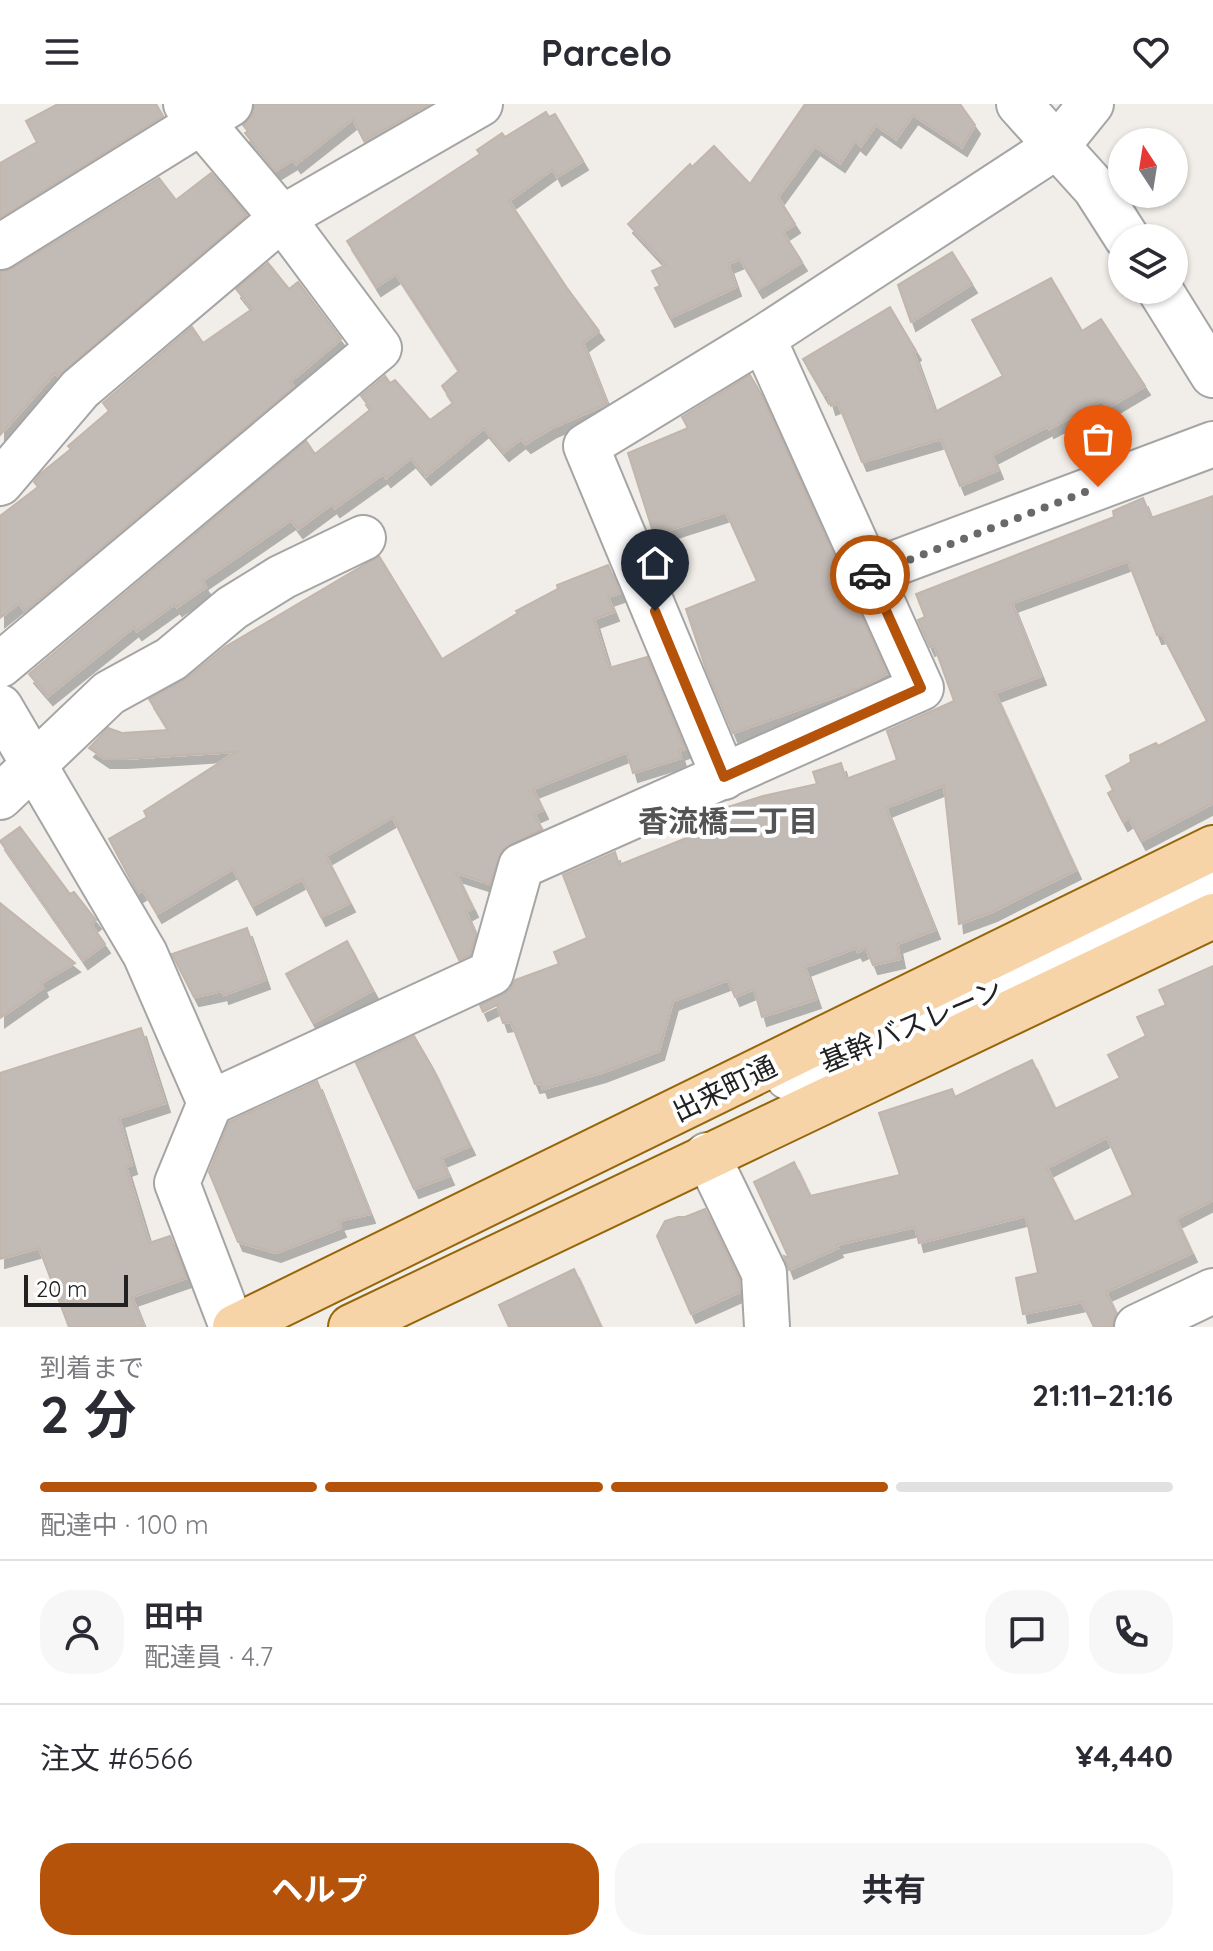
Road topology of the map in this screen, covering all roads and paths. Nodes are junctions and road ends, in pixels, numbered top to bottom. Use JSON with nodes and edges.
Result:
{"nodes":[{"id":1,"x":480,"y":104,"type":"edge"},
{"id":2,"x":1019,"y":104,"type":"edge"},
{"id":3,"x":1091,"y":104,"type":"edge"},
{"id":4,"x":206,"y":110,"type":"edge"},
{"id":5,"x":1057,"y":146,"type":"junction"},
{"id":6,"x":282,"y":218,"type":"junction"},
{"id":7,"x":1118,"y":224,"type":"edge"},
{"id":8,"x":0,"y":247,"type":"edge"},
{"id":9,"x":1169,"y":304,"type":"edge"},
{"id":10,"x":763,"y":338,"type":"junction"},
{"id":11,"x":1213,"y":375,"type":"edge"},
{"id":12,"x":1213,"y":444,"type":"edge"},
{"id":13,"x":0,"y":483,"type":"edge"},
{"id":14,"x":363,"y":538,"type":"dead end"},
{"id":15,"x":869,"y":573,"type":"junction"},
{"id":16,"x":0,"y":665,"type":"edge"},
{"id":17,"x":0,"y":707,"type":"edge"},
{"id":18,"x":35,"y":763,"type":"junction"},
{"id":19,"x":724,"y":777,"type":"junction"},
{"id":20,"x":0,"y":797,"type":"edge"},
{"id":21,"x":1213,"y":848,"type":"edge"},
{"id":22,"x":1213,"y":891,"type":"edge"},
{"id":23,"x":1213,"y":916,"type":"edge"},
{"id":24,"x":210,"y":1103,"type":"junction"},
{"id":25,"x":603,"y":1148,"type":"junction"},
{"id":26,"x":707,"y":1155,"type":"junction"},
{"id":27,"x":1213,"y":1291,"type":"edge"},
{"id":28,"x":234,"y":1327,"type":"edge"},
{"id":29,"x":351,"y":1327,"type":"edge"},
{"id":30,"x":767,"y":1327,"type":"edge"},
{"id":31,"x":1137,"y":1327,"type":"edge"}],
"edges":[{"from":1,"to":6,"type":"street"},
{"from":2,"to":5,"type":"street"},
{"from":3,"to":5,"type":"street"},
{"from":4,"to":6,"type":"street"},
{"from":4,"to":8,"type":"street"},
{"from":5,"to":7,"type":"street"},
{"from":5,"to":10,"type":"street"},
{"from":6,"to":13,"type":"street"},
{"from":6,"to":16,"type":"street"},
{"from":9,"to":11,"type":"street"},
{"from":10,"to":15,"type":"street"},
{"from":10,"to":19,"type":"street"},
{"from":12,"to":15,"type":"street"},
{"from":14,"to":18,"type":"street"},
{"from":15,"to":19,"type":"street"},
{"from":17,"to":18,"type":"street"},
{"from":18,"to":20,"type":"street"},
{"from":18,"to":24,"type":"street"},
{"from":19,"to":24,"type":"street"},
{"from":21,"to":25,"type":"main road","name":"出来町通"},
{"from":22,"to":25,"type":"street","name":"基幹バスレーン"},
{"from":23,"to":26,"type":"main road","name":"出来町通"},
{"from":24,"to":28,"type":"street"},
{"from":25,"to":28,"type":"main road","name":"出来町通"},
{"from":26,"to":29,"type":"main road","name":"出来町通"},
{"from":26,"to":30,"type":"street"},
{"from":27,"to":31,"type":"street"}]}
